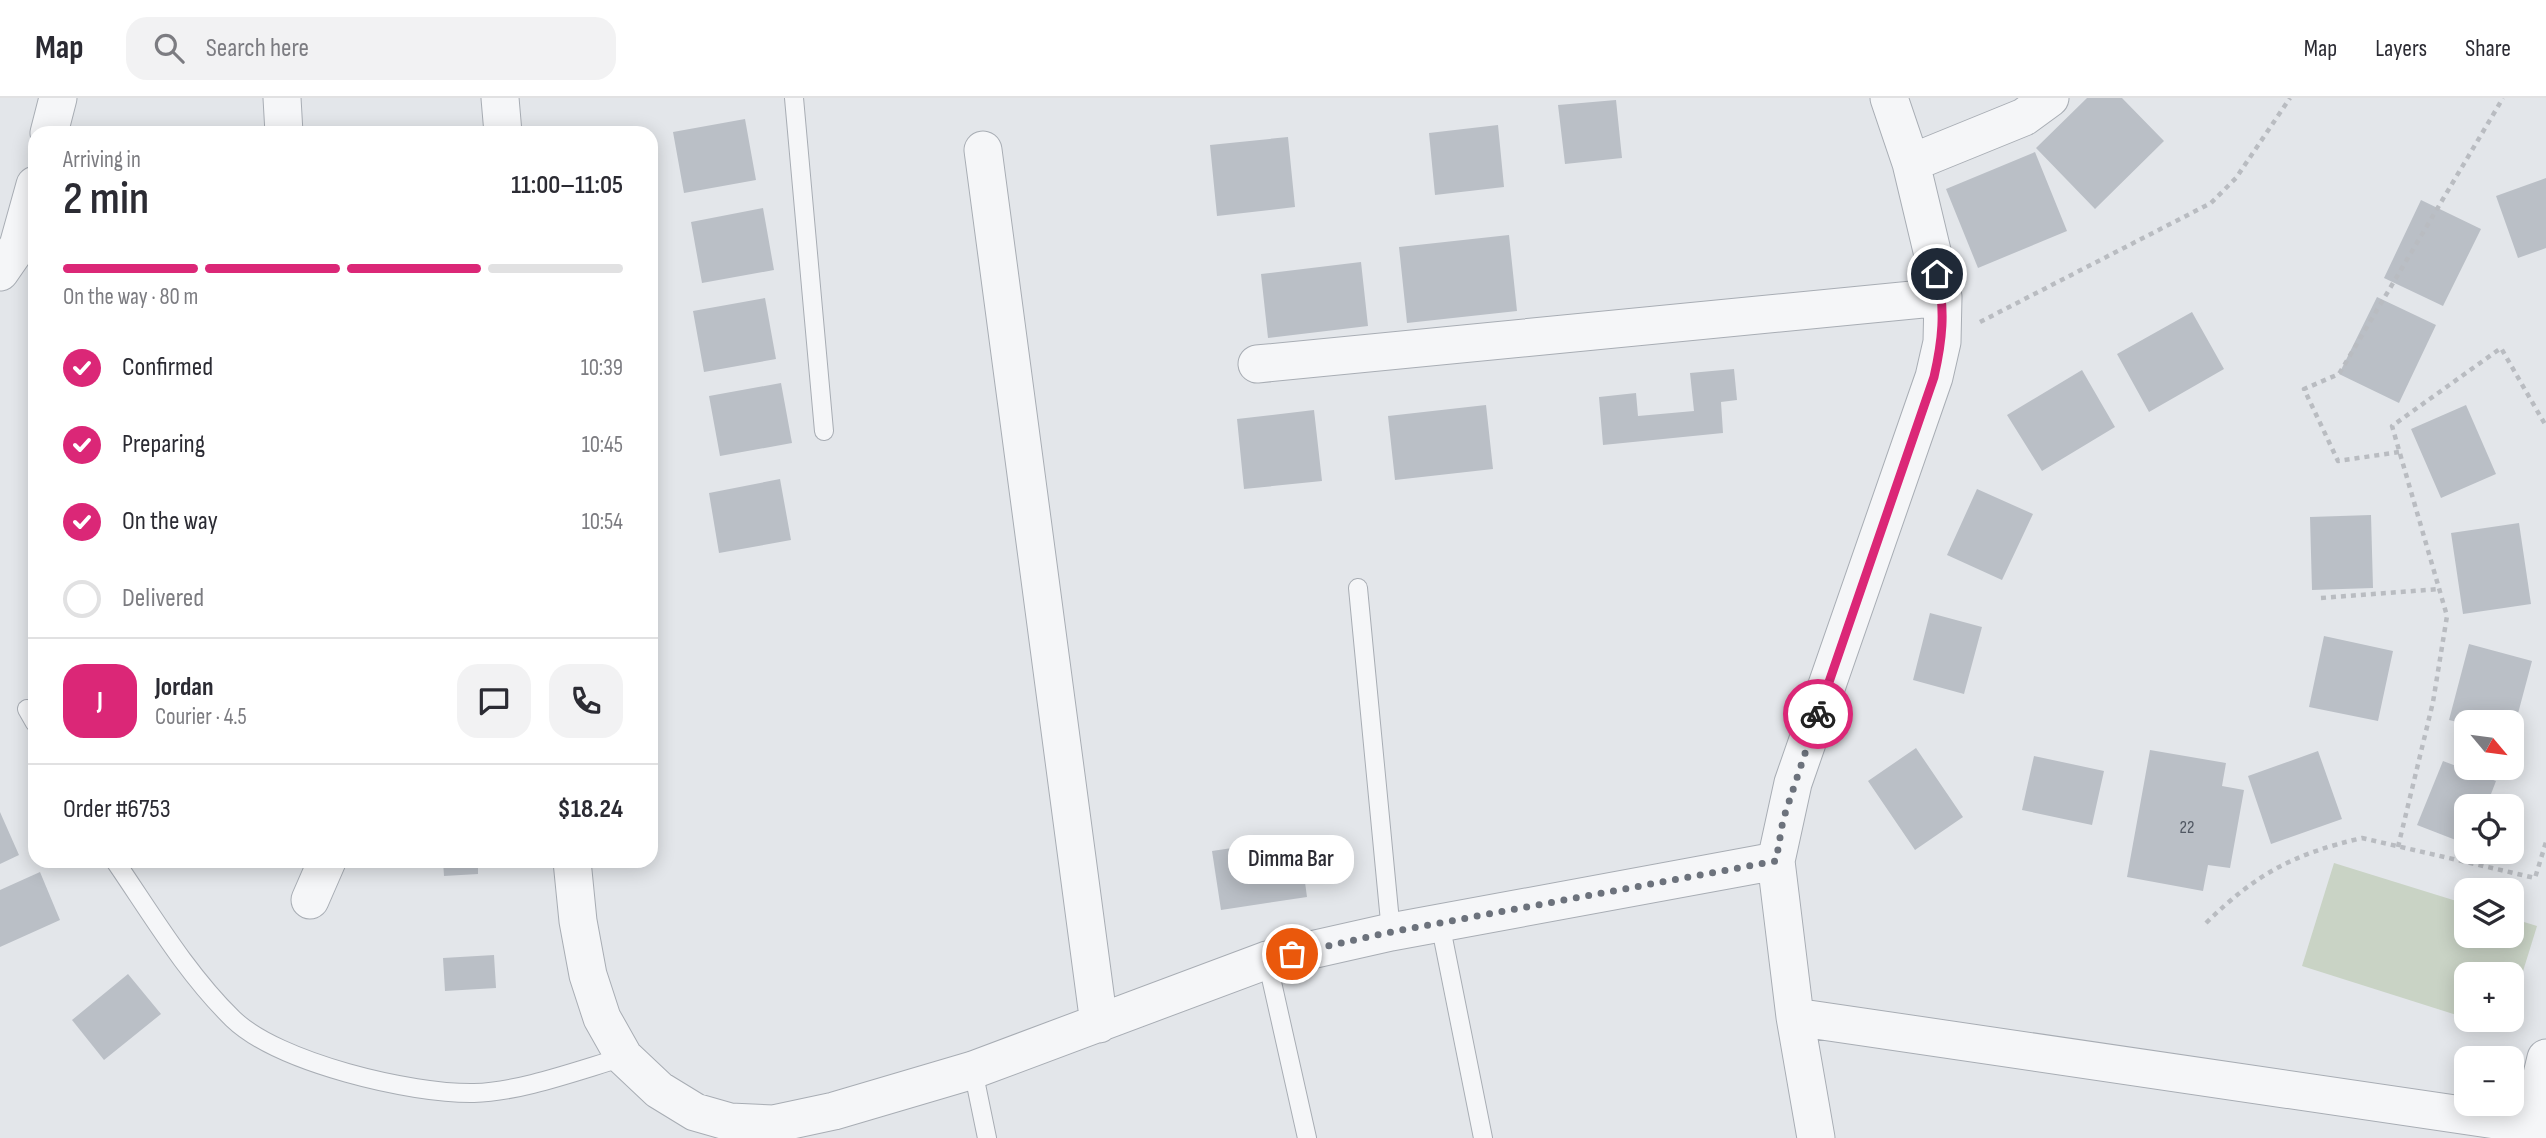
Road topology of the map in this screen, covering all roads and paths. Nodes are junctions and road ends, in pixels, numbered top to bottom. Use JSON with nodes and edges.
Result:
{"nodes":[{"id":1,"x":58,"y":98,"type":"edge"},
{"id":2,"x":282,"y":98,"type":"edge"},
{"id":3,"x":500,"y":98,"type":"edge"},
{"id":4,"x":794,"y":98,"type":"edge"},
{"id":5,"x":1889,"y":98,"type":"edge"},
{"id":6,"x":2050,"y":98,"type":"edge"},
{"id":7,"x":2290,"y":98,"type":"edge"},
{"id":8,"x":2504,"y":98,"type":"edge"},
{"id":9,"x":51,"y":126,"type":"edge"},
{"id":10,"x":284,"y":126,"type":"edge"},
{"id":11,"x":502,"y":126,"type":"edge"},
{"id":12,"x":983,"y":150,"type":"dead end"},
{"id":13,"x":1911,"y":163,"type":"junction"},
{"id":14,"x":28,"y":210,"type":"edge"},
{"id":15,"x":0,"y":272,"type":"edge"},
{"id":16,"x":1943,"y":298,"type":"junction"},
{"id":17,"x":1942,"y":342,"type":"junction"},
{"id":18,"x":1256,"y":364,"type":"dead end"},
{"id":19,"x":2546,"y":426,"type":"edge"},
{"id":20,"x":824,"y":431,"type":"dead end"},
{"id":21,"x":2399,"y":452,"type":"junction"},
{"id":22,"x":1358,"y":588,"type":"dead end"},
{"id":23,"x":2439,"y":589,"type":"junction"},
{"id":24,"x":2322,"y":598,"type":"dead end"},
{"id":25,"x":2546,"y":842,"type":"edge"},
{"id":26,"x":2398,"y":847,"type":"junction"},
{"id":27,"x":1776,"y":861,"type":"junction"},
{"id":28,"x":120,"y":868,"type":"edge"},
{"id":29,"x":324,"y":868,"type":"edge"},
{"id":30,"x":573,"y":868,"type":"edge"},
{"id":31,"x":310,"y":900,"type":"dead end"},
{"id":32,"x":1440,"y":923,"type":"junction"},
{"id":33,"x":2206,"y":923,"type":"dead end"},
{"id":34,"x":1391,"y":932,"type":"junction"},
{"id":35,"x":1267,"y":960,"type":"junction"},
{"id":36,"x":1794,"y":1017,"type":"junction"},
{"id":37,"x":1099,"y":1024,"type":"junction"},
{"id":38,"x":624,"y":1057,"type":"junction"},
{"id":39,"x":2546,"y":1058,"type":"edge"},
{"id":40,"x":973,"y":1070,"type":"junction"},
{"id":41,"x":698,"y":1125,"type":"edge"},
{"id":42,"x":2538,"y":1130,"type":"edge"},
{"id":43,"x":987,"y":1138,"type":"edge"},
{"id":44,"x":1307,"y":1138,"type":"edge"},
{"id":45,"x":1483,"y":1138,"type":"edge"},
{"id":46,"x":1816,"y":1138,"type":"edge"}],
"edges":[{"from":1,"to":9,"type":"street"},
{"from":2,"to":10,"type":"street"},
{"from":3,"to":11,"type":"street"},
{"from":4,"to":20,"type":"lane"},
{"from":5,"to":13,"type":"street"},
{"from":6,"to":13,"type":"street"},
{"from":7,"to":17,"type":"path"},
{"from":8,"to":21,"type":"path"},
{"from":12,"to":37,"type":"street"},
{"from":13,"to":16,"type":"street"},
{"from":14,"to":15,"type":"street"},
{"from":16,"to":17,"type":"street"},
{"from":16,"to":18,"type":"street"},
{"from":17,"to":27,"type":"street"},
{"from":19,"to":21,"type":"path"},
{"from":21,"to":23,"type":"path"},
{"from":22,"to":34,"type":"lane"},
{"from":23,"to":24,"type":"path"},
{"from":23,"to":26,"type":"path"},
{"from":25,"to":26,"type":"path"},
{"from":26,"to":33,"type":"path"},
{"from":27,"to":32,"type":"street"},
{"from":27,"to":36,"type":"street"},
{"from":28,"to":38,"type":"lane"},
{"from":29,"to":31,"type":"street"},
{"from":30,"to":38,"type":"street"},
{"from":32,"to":34,"type":"street"},
{"from":32,"to":45,"type":"lane"},
{"from":34,"to":35,"type":"street"},
{"from":35,"to":37,"type":"street"},
{"from":35,"to":44,"type":"lane"},
{"from":36,"to":42,"type":"street"},
{"from":36,"to":46,"type":"street"},
{"from":37,"to":40,"type":"street"},
{"from":38,"to":41,"type":"street"},
{"from":39,"to":42,"type":"street"},
{"from":40,"to":41,"type":"street"},
{"from":40,"to":43,"type":"lane"}]}
